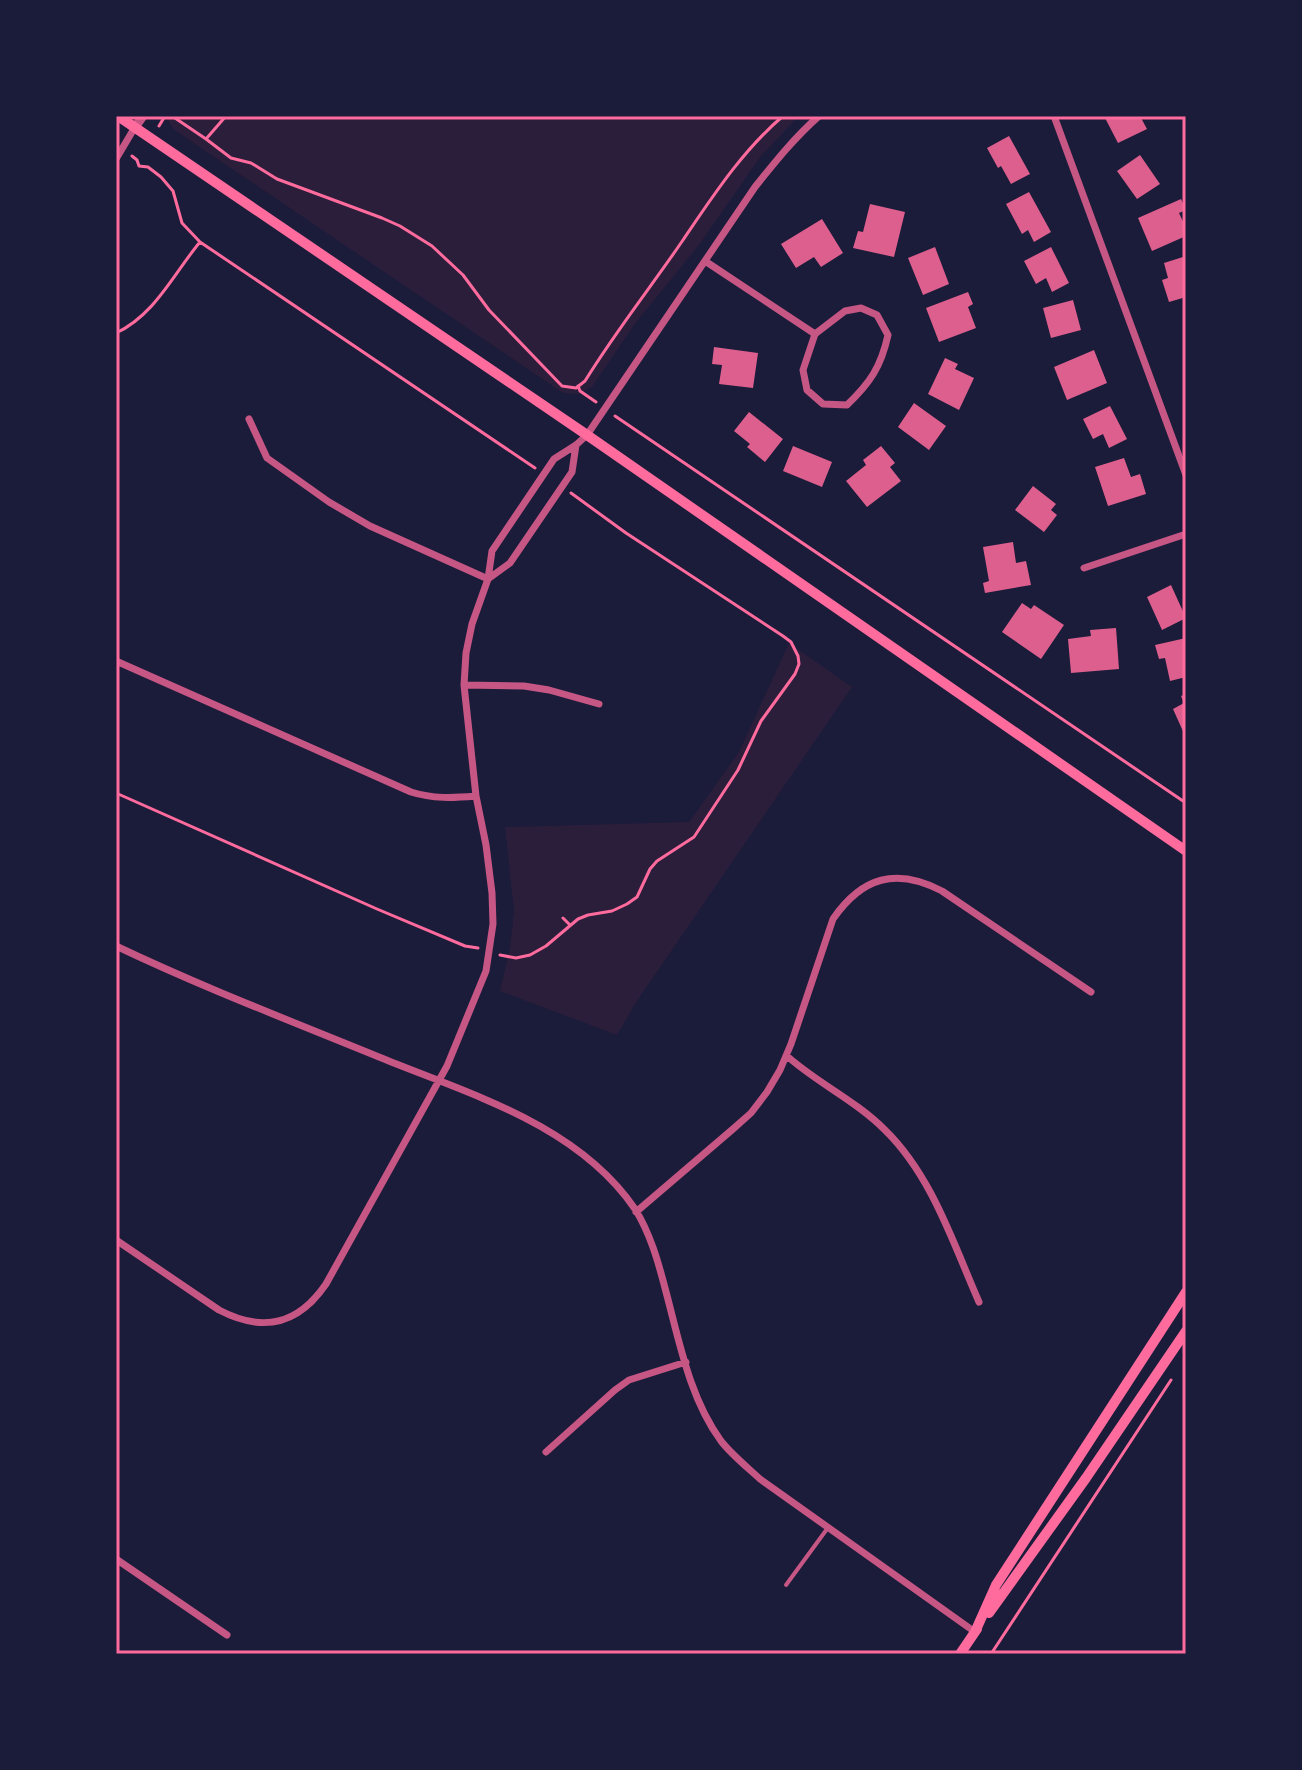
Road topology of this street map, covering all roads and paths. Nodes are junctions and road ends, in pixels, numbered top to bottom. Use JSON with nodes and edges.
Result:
{"nodes":[{"id":1,"x":118,"y":116,"type":"edge"},
{"id":2,"x":143,"y":116,"type":"edge"},
{"id":3,"x":172,"y":116,"type":"edge"},
{"id":4,"x":226,"y":116,"type":"edge"},
{"id":5,"x":783,"y":116,"type":"edge"},
{"id":6,"x":819,"y":116,"type":"edge"},
{"id":7,"x":1054,"y":116,"type":"edge"},
{"id":8,"x":135,"y":127,"type":"junction"},
{"id":9,"x":206,"y":139,"type":"junction"},
{"id":10,"x":123,"y":150,"type":"junction"},
{"id":11,"x":116,"y":159,"type":"edge"},
{"id":12,"x":200,"y":242,"type":"junction"},
{"id":13,"x":705,"y":261,"type":"junction"},
{"id":14,"x":116,"y":333,"type":"edge"},
{"id":15,"x":815,"y":334,"type":"junction"},
{"id":16,"x":578,"y":386,"type":"junction"},
{"id":17,"x":605,"y":408,"type":"junction"},
{"id":18,"x":249,"y":419,"type":"dead end"},
{"id":19,"x":587,"y":435,"type":"junction"},
{"id":20,"x":576,"y":445,"type":"junction"},
{"id":21,"x":544,"y":475,"type":"junction"},
{"id":22,"x":1186,"y":475,"type":"edge"},
{"id":23,"x":561,"y":487,"type":"junction"},
{"id":24,"x":1186,"y":534,"type":"edge"},
{"id":25,"x":1084,"y":568,"type":"dead end"},
{"id":26,"x":488,"y":579,"type":"junction"},
{"id":27,"x":116,"y":661,"type":"edge"},
{"id":28,"x":464,"y":685,"type":"junction"},
{"id":29,"x":599,"y":704,"type":"dead end"},
{"id":30,"x":116,"y":793,"type":"edge"},
{"id":31,"x":476,"y":796,"type":"junction"},
{"id":32,"x":1186,"y":803,"type":"edge"},
{"id":33,"x":1186,"y":851,"type":"edge"},
{"id":34,"x":563,"y":918,"type":"dead end"},
{"id":35,"x":570,"y":925,"type":"junction"},
{"id":36,"x":116,"y":946,"type":"edge"},
{"id":37,"x":490,"y":952,"type":"junction"},
{"id":38,"x":1091,"y":992,"type":"dead end"},
{"id":39,"x":787,"y":1056,"type":"junction"},
{"id":40,"x":439,"y":1081,"type":"junction"},
{"id":41,"x":636,"y":1212,"type":"junction"},
{"id":42,"x":116,"y":1240,"type":"edge"},
{"id":43,"x":1186,"y":1292,"type":"edge"},
{"id":44,"x":979,"y":1302,"type":"dead end"},
{"id":45,"x":1186,"y":1331,"type":"edge"},
{"id":46,"x":686,"y":1362,"type":"junction"},
{"id":47,"x":1178,"y":1369,"type":"dead end"},
{"id":48,"x":546,"y":1452,"type":"dead end"},
{"id":49,"x":828,"y":1527,"type":"junction"},
{"id":50,"x":116,"y":1559,"type":"edge"},
{"id":51,"x":786,"y":1585,"type":"dead end"},
{"id":52,"x":975,"y":1632,"type":"junction"},
{"id":53,"x":227,"y":1635,"type":"dead end"},
{"id":54,"x":960,"y":1654,"type":"edge"},
{"id":55,"x":991,"y":1654,"type":"edge"}],
"edges":[{"from":1,"to":8,"type":"main road"},
{"from":2,"to":8,"type":"street"},
{"from":3,"to":9,"type":"path"},
{"from":4,"to":9,"type":"path"},
{"from":5,"to":16,"type":"path"},
{"from":6,"to":13,"type":"street"},
{"from":7,"to":22,"type":"street"},
{"from":8,"to":10,"type":"street"},
{"from":8,"to":19,"type":"main road"},
{"from":9,"to":16,"type":"path"},
{"from":10,"to":11,"type":"street"},
{"from":10,"to":12,"type":"path"},
{"from":12,"to":14,"type":"path"},
{"from":12,"to":21,"type":"path"},
{"from":13,"to":15,"type":"street"},
{"from":13,"to":17,"type":"street"},
{"from":15,"to":15,"type":"street"},
{"from":16,"to":17,"type":"path"},
{"from":17,"to":19,"type":"street"},
{"from":17,"to":32,"type":"path"},
{"from":18,"to":26,"type":"street"},
{"from":19,"to":20,"type":"street"},
{"from":19,"to":33,"type":"main road"},
{"from":20,"to":21,"type":"street"},
{"from":20,"to":23,"type":"street"},
{"from":21,"to":26,"type":"street"},
{"from":23,"to":26,"type":"street"},
{"from":23,"to":35,"type":"path"},
{"from":24,"to":25,"type":"street"},
{"from":26,"to":28,"type":"street"},
{"from":27,"to":31,"type":"street"},
{"from":28,"to":29,"type":"street"},
{"from":28,"to":31,"type":"street"},
{"from":30,"to":37,"type":"path"},
{"from":31,"to":37,"type":"street"},
{"from":34,"to":35,"type":"path"},
{"from":35,"to":37,"type":"path"},
{"from":36,"to":40,"type":"street"},
{"from":37,"to":40,"type":"street"},
{"from":38,"to":39,"type":"street"},
{"from":39,"to":41,"type":"street"},
{"from":39,"to":44,"type":"street"},
{"from":40,"to":41,"type":"street"},
{"from":40,"to":42,"type":"street"},
{"from":41,"to":46,"type":"street"},
{"from":43,"to":52,"type":"main road"},
{"from":45,"to":52,"type":"main road"},
{"from":46,"to":48,"type":"street"},
{"from":46,"to":49,"type":"street"},
{"from":47,"to":55,"type":"path"},
{"from":49,"to":51,"type":"lane"},
{"from":49,"to":52,"type":"street"},
{"from":50,"to":53,"type":"street"},
{"from":52,"to":54,"type":"main road"}]}
